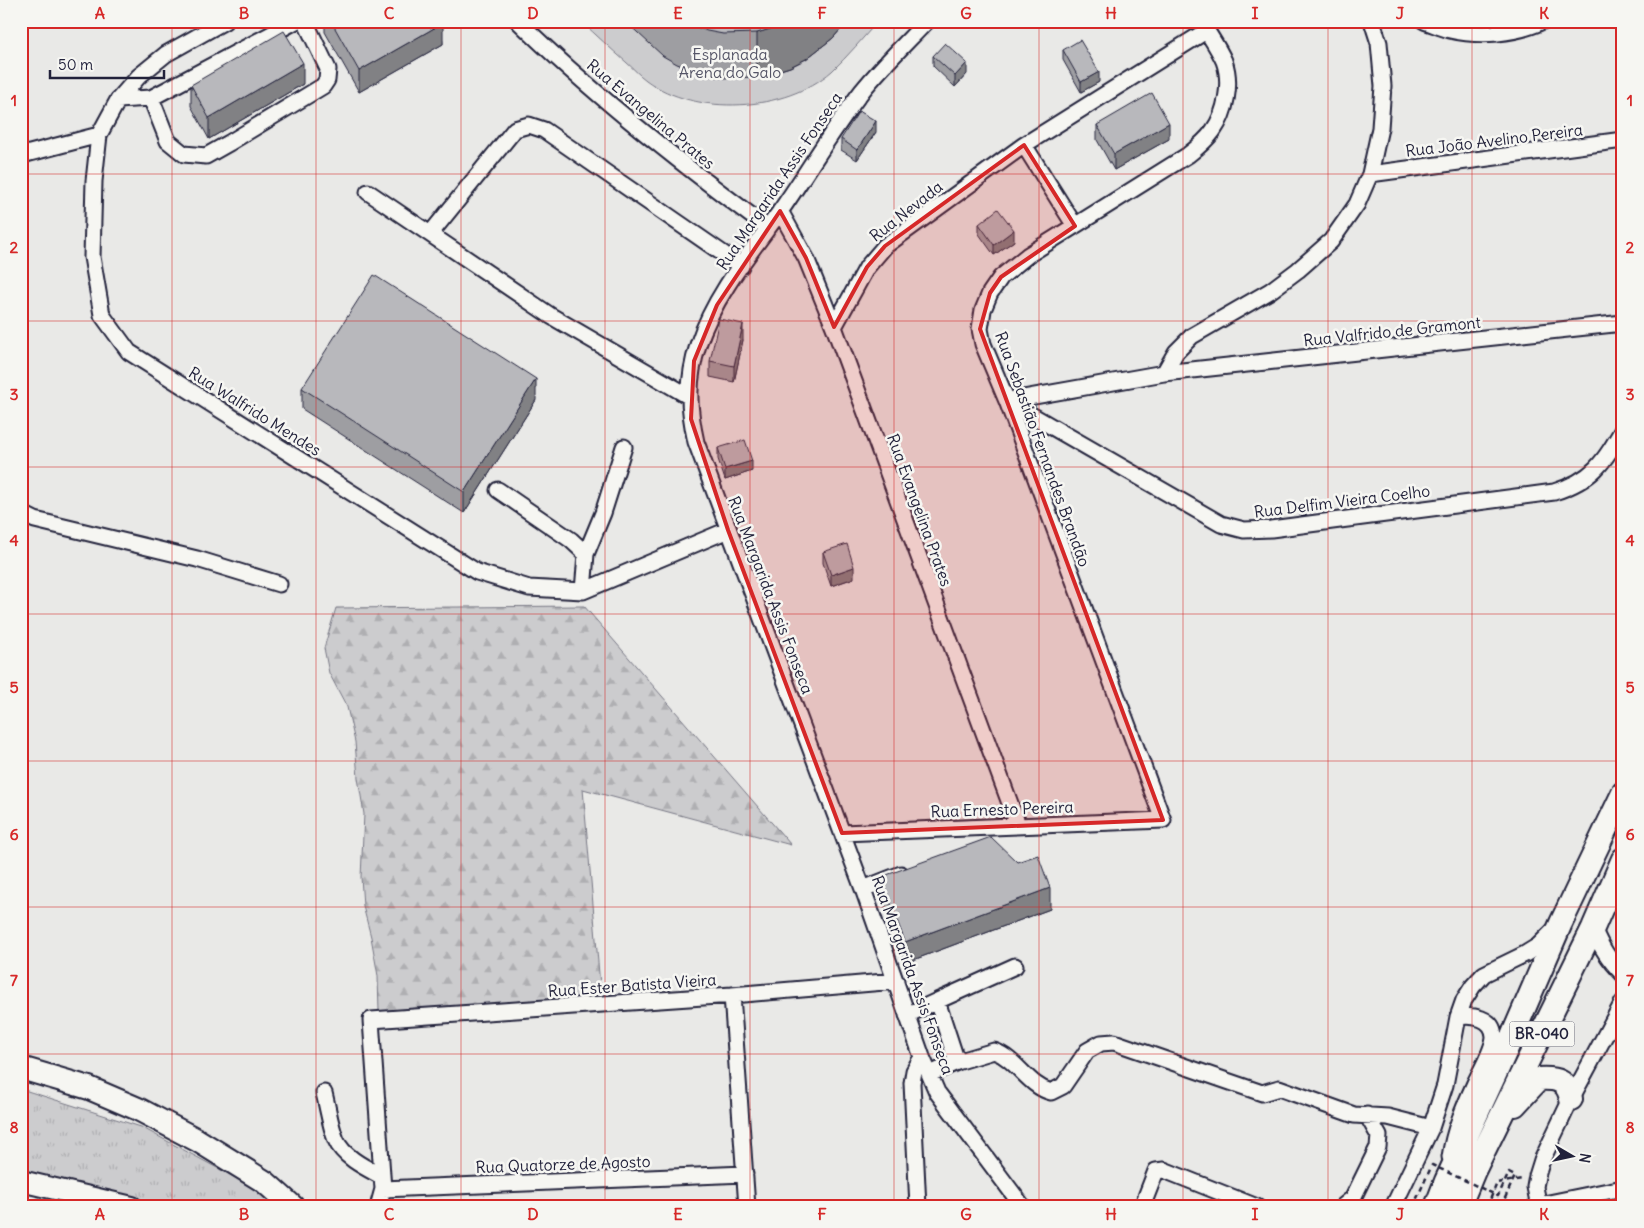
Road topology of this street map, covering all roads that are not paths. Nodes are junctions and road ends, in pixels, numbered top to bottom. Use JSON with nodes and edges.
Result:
{"nodes":[{"id":1,"x":225,"y":21,"type":"edge"},
{"id":2,"x":296,"y":21,"type":"edge"},
{"id":3,"x":305,"y":21,"type":"edge"},
{"id":4,"x":518,"y":21,"type":"edge"},
{"id":5,"x":927,"y":21,"type":"edge"},
{"id":6,"x":1372,"y":21,"type":"edge"},
{"id":7,"x":1424,"y":21,"type":"edge"},
{"id":8,"x":1543,"y":21,"type":"edge"},
{"id":9,"x":1204,"y":26,"type":"edge"},
{"id":10,"x":151,"y":98,"type":"junction"},
{"id":11,"x":118,"y":100,"type":"junction"},
{"id":12,"x":99,"y":135,"type":"junction"},
{"id":13,"x":1623,"y":140,"type":"edge"},
{"id":14,"x":1024,"y":145,"type":"junction"},
{"id":15,"x":21,"y":157,"type":"edge"},
{"id":16,"x":1370,"y":174,"type":"junction"},
{"id":17,"x":368,"y":192,"type":"dead end"},
{"id":18,"x":780,"y":211,"type":"junction"},
{"id":19,"x":1075,"y":226,"type":"junction"},
{"id":20,"x":768,"y":228,"type":"junction"},
{"id":21,"x":431,"y":233,"type":"junction"},
{"id":22,"x":741,"y":266,"type":"junction"},
{"id":23,"x":1623,"y":323,"type":"edge"},
{"id":24,"x":834,"y":327,"type":"junction"},
{"id":25,"x":1164,"y":373,"type":"junction"},
{"id":26,"x":690,"y":397,"type":"junction"},
{"id":27,"x":1007,"y":401,"type":"junction"},
{"id":28,"x":1623,"y":429,"type":"edge"},
{"id":29,"x":624,"y":447,"type":"dead end"},
{"id":30,"x":498,"y":490,"type":"dead end"},
{"id":31,"x":21,"y":513,"type":"edge"},
{"id":32,"x":728,"y":530,"type":"junction"},
{"id":33,"x":586,"y":554,"type":"junction"},
{"id":34,"x":279,"y":584,"type":"dead end"},
{"id":35,"x":583,"y":591,"type":"junction"},
{"id":36,"x":1623,"y":793,"type":"edge"},
{"id":37,"x":1163,"y":820,"type":"joint"},
{"id":38,"x":1018,"y":825,"type":"junction"},
{"id":39,"x":842,"y":833,"type":"junction"},
{"id":40,"x":1623,"y":860,"type":"edge"},
{"id":41,"x":916,"y":868,"type":"edge"},
{"id":42,"x":863,"y":889,"type":"junction"},
{"id":43,"x":1561,"y":923,"type":"junction"},
{"id":44,"x":1593,"y":928,"type":"junction"},
{"id":45,"x":1015,"y":966,"type":"dead end"},
{"id":46,"x":1623,"y":974,"type":"edge"},
{"id":47,"x":896,"y":981,"type":"junction"},
{"id":48,"x":1531,"y":992,"type":"junction"},
{"id":49,"x":732,"y":995,"type":"junction"},
{"id":50,"x":937,"y":1001,"type":"junction"},
{"id":51,"x":1623,"y":1002,"type":"edge"},
{"id":52,"x":907,"y":1015,"type":"junction"},
{"id":53,"x":1458,"y":1017,"type":"junction"},
{"id":54,"x":1493,"y":1042,"type":"junction"},
{"id":55,"x":922,"y":1057,"type":"junction"},
{"id":56,"x":957,"y":1062,"type":"junction"},
{"id":57,"x":21,"y":1068,"type":"edge"},
{"id":58,"x":930,"y":1074,"type":"junction"},
{"id":59,"x":324,"y":1093,"type":"dead end"},
{"id":60,"x":1572,"y":1099,"type":"junction"},
{"id":61,"x":1367,"y":1116,"type":"junction"},
{"id":62,"x":1499,"y":1122,"type":"junction"},
{"id":63,"x":1431,"y":1128,"type":"junction"},
{"id":64,"x":745,"y":1174,"type":"junction"},
{"id":65,"x":21,"y":1181,"type":"edge"},
{"id":66,"x":1446,"y":1181,"type":"junction"},
{"id":67,"x":382,"y":1183,"type":"junction"},
{"id":68,"x":1623,"y":1188,"type":"edge"},
{"id":69,"x":1539,"y":1206,"type":"edge"},
{"id":70,"x":132,"y":1207,"type":"edge"},
{"id":71,"x":293,"y":1207,"type":"edge"},
{"id":72,"x":378,"y":1207,"type":"edge"},
{"id":73,"x":747,"y":1207,"type":"edge"},
{"id":74,"x":918,"y":1207,"type":"edge"},
{"id":75,"x":1023,"y":1207,"type":"edge"},
{"id":76,"x":1142,"y":1207,"type":"edge"},
{"id":77,"x":1257,"y":1207,"type":"edge"},
{"id":78,"x":1342,"y":1207,"type":"edge"},
{"id":79,"x":1393,"y":1207,"type":"edge"},
{"id":80,"x":1436,"y":1207,"type":"edge"},
{"id":81,"x":1459,"y":1207,"type":"edge"}],
"edges":[{"from":1,"to":11,"type":"street","name":"Rua Walfrido Mendes"},
{"from":2,"to":10,"type":"street"},
{"from":3,"to":10,"type":"street"},
{"from":4,"to":20,"type":"street","name":"Rua Evangelina Prates"},
{"from":5,"to":18,"type":"street","name":"Rua Margarida Assis Fonseca"},
{"from":6,"to":16,"type":"street"},
{"from":7,"to":8,"type":"street"},
{"from":9,"to":14,"type":"street","name":"Rua Nevada"},
{"from":9,"to":19,"type":"street","name":"Rua Sebastião Fernandes Brandão"},
{"from":10,"to":11,"type":"street"},
{"from":11,"to":12,"type":"street","name":"Rua Walfrido Mendes"},
{"from":12,"to":15,"type":"street"},
{"from":12,"to":35,"type":"street","name":"Rua Walfrido Mendes"},
{"from":13,"to":16,"type":"street","name":"Rua João Avelino Pereira"},
{"from":14,"to":19,"type":"street"},
{"from":14,"to":24,"type":"street","name":"Rua Nevada"},
{"from":16,"to":25,"type":"street"},
{"from":17,"to":21,"type":"street"},
{"from":18,"to":20,"type":"street","name":"Rua Margarida Assis Fonseca"},
{"from":18,"to":24,"type":"street","name":"Rua Evangelina Prates"},
{"from":19,"to":27,"type":"street","name":"Rua Sebastião Fernandes Brandão"},
{"from":20,"to":22,"type":"street","name":"Rua Margarida Assis Fonseca"},
{"from":21,"to":22,"type":"street"},
{"from":21,"to":26,"type":"street"},
{"from":22,"to":26,"type":"street","name":"Rua Margarida Assis Fonseca"},
{"from":23,"to":25,"type":"street","name":"Rua Valfrido de Gramont"},
{"from":24,"to":38,"type":"street","name":"Rua Evangelina Prates"},
{"from":25,"to":27,"type":"street","name":"Rua Valfrido de Gramont"},
{"from":26,"to":32,"type":"street","name":"Rua Margarida Assis Fonseca"},
{"from":27,"to":28,"type":"street","name":"Rua Delfim Vieira Coelho"},
{"from":27,"to":37,"type":"street","name":"Rua Sebastião Fernandes Brandão"},
{"from":29,"to":33,"type":"street"},
{"from":30,"to":33,"type":"street"},
{"from":31,"to":34,"type":"street"},
{"from":32,"to":35,"type":"street","name":"Rua Walfrido Mendes"},
{"from":32,"to":39,"type":"street","name":"Rua Margarida Assis Fonseca"},
{"from":33,"to":35,"type":"street"},
{"from":36,"to":43,"type":"highway","number":"BR-040"},
{"from":37,"to":38,"type":"street","name":"Rua Ernesto Pereira"},
{"from":38,"to":39,"type":"street","name":"Rua Ernesto Pereira"},
{"from":39,"to":42,"type":"street","name":"Rua Margarida Assis Fonseca"},
{"from":40,"to":44,"type":"highway","number":"BR-040"},
{"from":41,"to":42,"type":"street"},
{"from":42,"to":47,"type":"street","name":"Rua Margarida Assis Fonseca"},
{"from":43,"to":48,"type":"highway","number":"BR-040"},
{"from":43,"to":53,"type":"street"},
{"from":44,"to":46,"type":"street"},
{"from":44,"to":62,"type":"highway","number":"BR-040"},
{"from":45,"to":50,"type":"street"},
{"from":47,"to":49,"type":"street","name":"Rua Ester Batista Vieira"},
{"from":47,"to":52,"type":"street","name":"Rua Margarida Assis Fonseca"},
{"from":48,"to":54,"type":"street"},
{"from":48,"to":66,"type":"highway","number":"BR-040"},
{"from":49,"to":64,"type":"street"},
{"from":49,"to":67,"type":"street","name":"Rua Ester Batista Vieira"},
{"from":50,"to":52,"type":"street"},
{"from":50,"to":56,"type":"street"},
{"from":51,"to":60,"type":"street"},
{"from":52,"to":55,"type":"street","name":"Rua Margarida Assis Fonseca"},
{"from":53,"to":54,"type":"street"},
{"from":53,"to":63,"type":"street"},
{"from":54,"to":66,"type":"street"},
{"from":55,"to":58,"type":"street","name":"Rua Margarida Assis Fonseca"},
{"from":55,"to":74,"type":"street"},
{"from":56,"to":58,"type":"street"},
{"from":56,"to":61,"type":"street"},
{"from":57,"to":71,"type":"highway"},
{"from":58,"to":75,"type":"street","name":"Rua Margarida Assis Fonseca"},
{"from":59,"to":67,"type":"street"},
{"from":60,"to":62,"type":"highway"},
{"from":60,"to":69,"type":"street"},
{"from":61,"to":63,"type":"street"},
{"from":61,"to":78,"type":"street"},
{"from":62,"to":81,"type":"highway","number":"BR-040"},
{"from":63,"to":79,"type":"street"},
{"from":64,"to":67,"type":"street","name":"Rua Quatorze de Agosto"},
{"from":64,"to":73,"type":"street"},
{"from":65,"to":70,"type":"main road"},
{"from":66,"to":80,"type":"highway","number":"BR-040"},
{"from":67,"to":72,"type":"street"},
{"from":68,"to":69,"type":"street"},
{"from":76,"to":77,"type":"street"}]}
